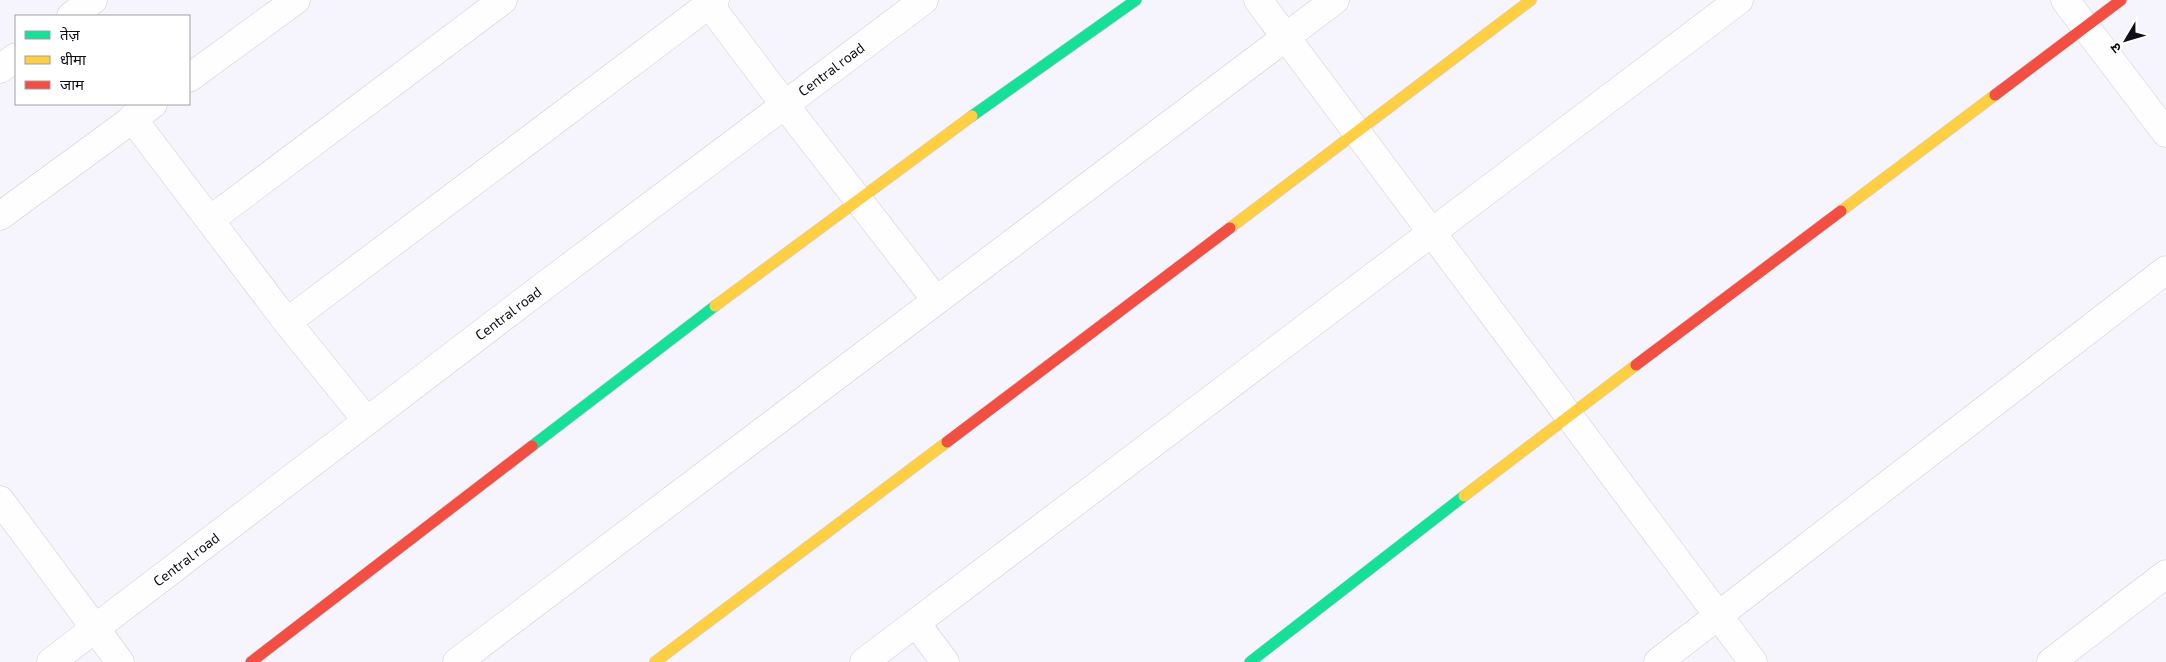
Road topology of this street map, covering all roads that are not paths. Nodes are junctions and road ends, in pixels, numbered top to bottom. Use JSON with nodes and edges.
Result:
{"nodes":[{"id":1,"x":93,"y":0,"type":"edge"},
{"id":2,"x":296,"y":0,"type":"edge"},
{"id":3,"x":503,"y":0,"type":"edge"},
{"id":4,"x":924,"y":0,"type":"edge"},
{"id":5,"x":1136,"y":0,"type":"edge"},
{"id":6,"x":1258,"y":0,"type":"edge"},
{"id":7,"x":1334,"y":0,"type":"edge"},
{"id":8,"x":1531,"y":0,"type":"edge"},
{"id":9,"x":1738,"y":0,"type":"edge"},
{"id":10,"x":2066,"y":0,"type":"edge"},
{"id":11,"x":2121,"y":0,"type":"edge"},
{"id":12,"x":710,"y":1,"type":"edge"},
{"id":13,"x":72,"y":15,"type":"edge"},
{"id":14,"x":2085,"y":26,"type":"junction"},
{"id":15,"x":1286,"y":38,"type":"junction"},
{"id":16,"x":15,"y":58,"type":"edge"},
{"id":17,"x":0,"y":70,"type":"edge"},
{"id":18,"x":190,"y":77,"type":"edge"},
{"id":19,"x":784,"y":104,"type":"junction"},
{"id":20,"x":142,"y":111,"type":"edge"},
{"id":21,"x":2164,"y":125,"type":"edge"},
{"id":22,"x":1355,"y":132,"type":"junction"},
{"id":23,"x":858,"y":198,"type":"junction"},
{"id":24,"x":0,"y":216,"type":"edge"},
{"id":25,"x":210,"y":220,"type":"junction"},
{"id":26,"x":1431,"y":233,"type":"junction"},
{"id":27,"x":2166,"y":270,"type":"edge"},
{"id":28,"x":936,"y":300,"type":"junction"},
{"id":29,"x":287,"y":322,"type":"junction"},
{"id":30,"x":1568,"y":416,"type":"junction"},
{"id":31,"x":367,"y":421,"type":"junction"},
{"id":32,"x":0,"y":500,"type":"edge"},
{"id":33,"x":2166,"y":574,"type":"edge"},
{"id":34,"x":1718,"y":616,"type":"junction"},
{"id":35,"x":916,"y":623,"type":"junction"},
{"id":36,"x":94,"y":628,"type":"junction"},
{"id":37,"x":51,"y":662,"type":"edge"},
{"id":38,"x":120,"y":662,"type":"edge"},
{"id":39,"x":251,"y":662,"type":"edge"},
{"id":40,"x":457,"y":662,"type":"edge"},
{"id":41,"x":655,"y":662,"type":"edge"},
{"id":42,"x":864,"y":662,"type":"edge"},
{"id":43,"x":946,"y":662,"type":"edge"},
{"id":44,"x":1250,"y":662,"type":"edge"},
{"id":45,"x":1658,"y":662,"type":"edge"},
{"id":46,"x":1753,"y":662,"type":"edge"},
{"id":47,"x":2051,"y":662,"type":"edge"}],
"edges":[{"from":1,"to":13,"type":"street"},
{"from":2,"to":18,"type":"street"},
{"from":3,"to":25,"type":"street"},
{"from":4,"to":19,"type":"street","name":"Central road"},
{"from":5,"to":23,"type":"street"},
{"from":6,"to":15,"type":"street"},
{"from":7,"to":15,"type":"street"},
{"from":8,"to":22,"type":"street"},
{"from":9,"to":26,"type":"street"},
{"from":10,"to":14,"type":"street"},
{"from":11,"to":14,"type":"street"},
{"from":12,"to":19,"type":"street"},
{"from":12,"to":29,"type":"street"},
{"from":14,"to":21,"type":"street"},
{"from":14,"to":30,"type":"street"},
{"from":15,"to":22,"type":"street"},
{"from":15,"to":28,"type":"street"},
{"from":16,"to":17,"type":"street"},
{"from":19,"to":23,"type":"street"},
{"from":19,"to":31,"type":"street","name":"Central road"},
{"from":20,"to":24,"type":"street"},
{"from":20,"to":25,"type":"street"},
{"from":22,"to":26,"type":"street"},
{"from":22,"to":41,"type":"street"},
{"from":23,"to":28,"type":"street"},
{"from":23,"to":39,"type":"street"},
{"from":25,"to":29,"type":"street"},
{"from":26,"to":30,"type":"street"},
{"from":26,"to":35,"type":"street"},
{"from":27,"to":34,"type":"street"},
{"from":28,"to":40,"type":"street"},
{"from":29,"to":31,"type":"street"},
{"from":30,"to":34,"type":"street"},
{"from":30,"to":44,"type":"street"},
{"from":31,"to":36,"type":"street","name":"Central road"},
{"from":32,"to":36,"type":"street"},
{"from":33,"to":47,"type":"street"},
{"from":34,"to":45,"type":"street"},
{"from":34,"to":46,"type":"street"},
{"from":35,"to":42,"type":"street"},
{"from":35,"to":43,"type":"street"},
{"from":36,"to":37,"type":"street","name":"Central road"},
{"from":36,"to":38,"type":"street"}]}
